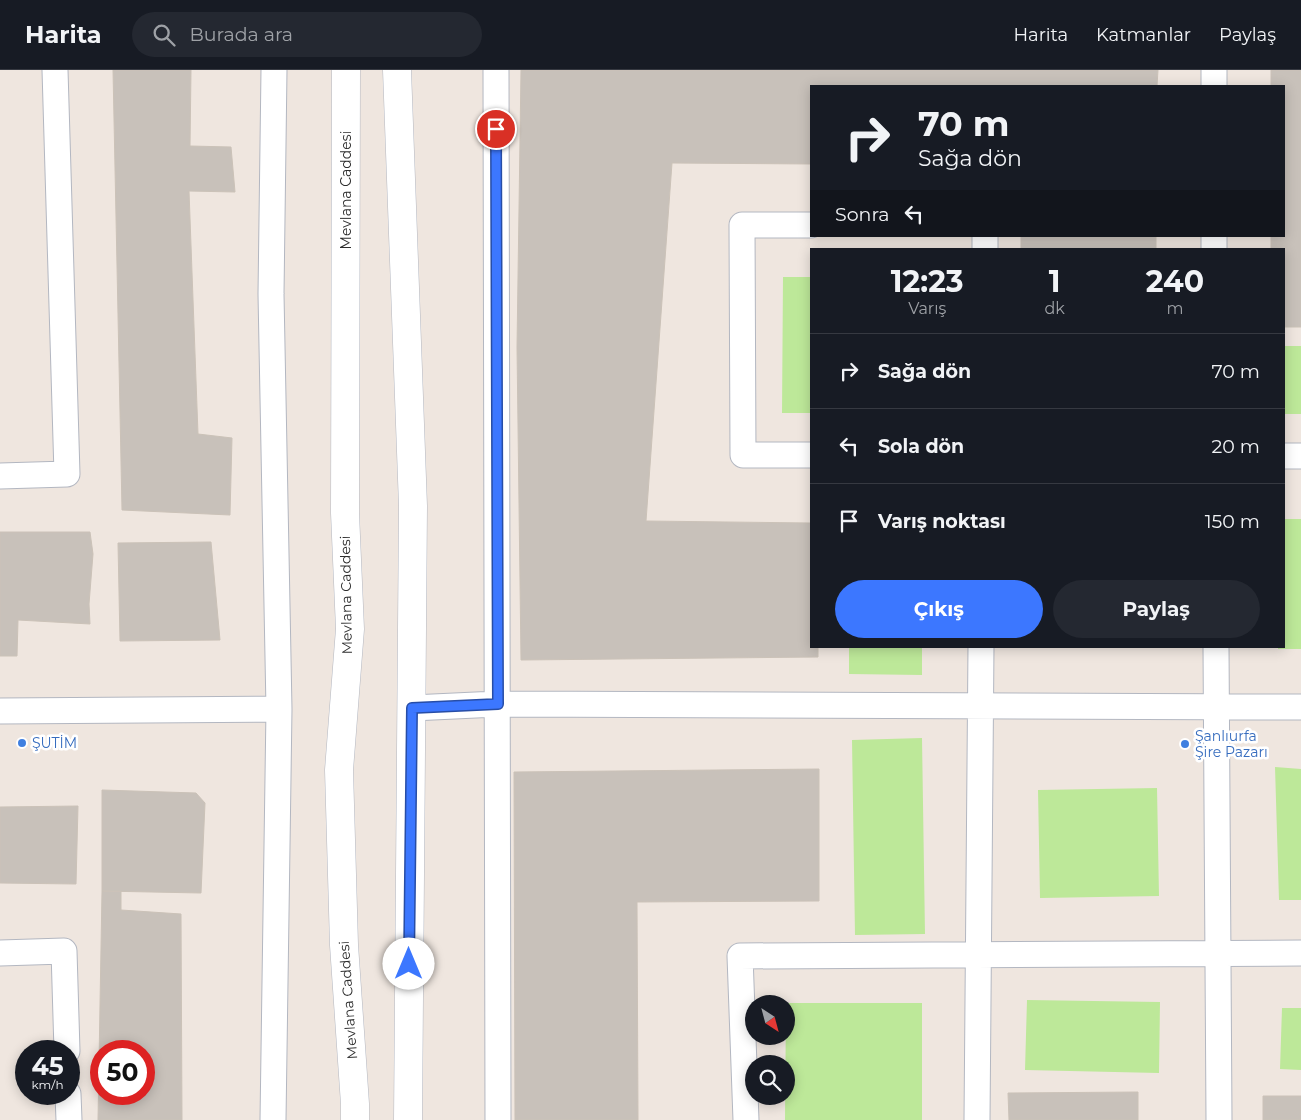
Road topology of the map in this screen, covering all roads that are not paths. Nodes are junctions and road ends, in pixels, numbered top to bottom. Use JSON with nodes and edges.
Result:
{"nodes":[{"id":1,"x":55,"y":70,"type":"edge"},
{"id":2,"x":274,"y":70,"type":"edge"},
{"id":3,"x":346,"y":70,"type":"edge"},
{"id":4,"x":397,"y":70,"type":"edge"},
{"id":5,"x":496,"y":70,"type":"edge"},
{"id":6,"x":1214,"y":70,"type":"edge"},
{"id":7,"x":1214,"y":85,"type":"edge"},
{"id":8,"x":810,"y":225,"type":"edge"},
{"id":9,"x":810,"y":455,"type":"edge"},
{"id":10,"x":1285,"y":456,"type":"edge"},
{"id":11,"x":1301,"y":456,"type":"edge"},
{"id":12,"x":0,"y":476,"type":"edge"},
{"id":13,"x":981,"y":648,"type":"edge"},
{"id":14,"x":1216,"y":648,"type":"edge"},
{"id":15,"x":498,"y":704,"type":"junction"},
{"id":16,"x":981,"y":706,"type":"junction"},
{"id":17,"x":1217,"y":707,"type":"junction"},
{"id":18,"x":1301,"y":707,"type":"edge"},
{"id":19,"x":412,"y":708,"type":"junction"},
{"id":20,"x":279,"y":709,"type":"junction"},
{"id":21,"x":0,"y":711,"type":"edge"},
{"id":22,"x":0,"y":953,"type":"edge"},
{"id":23,"x":1301,"y":953,"type":"edge"},
{"id":24,"x":1218,"y":954,"type":"junction"},
{"id":25,"x":979,"y":955,"type":"junction"},
{"id":26,"x":67,"y":1040,"type":"edge"},
{"id":27,"x":68,"y":1105,"type":"edge"},
{"id":28,"x":69,"y":1120,"type":"edge"},
{"id":29,"x":273,"y":1120,"type":"edge"},
{"id":30,"x":355,"y":1120,"type":"edge"},
{"id":31,"x":408,"y":1120,"type":"edge"},
{"id":32,"x":498,"y":1120,"type":"edge"},
{"id":33,"x":746,"y":1120,"type":"edge"},
{"id":34,"x":978,"y":1120,"type":"edge"},
{"id":35,"x":1219,"y":1120,"type":"edge"}],
"edges":[{"from":1,"to":12,"type":"street"},
{"from":2,"to":20,"type":"street"},
{"from":3,"to":30,"type":"main road","name":"Mevlana Caddesi"},
{"from":4,"to":19,"type":"main road"},
{"from":5,"to":15,"type":"street"},
{"from":6,"to":7,"type":"street"},
{"from":8,"to":9,"type":"street"},
{"from":10,"to":11,"type":"street"},
{"from":13,"to":16,"type":"street"},
{"from":14,"to":17,"type":"street"},
{"from":15,"to":16,"type":"street"},
{"from":15,"to":19,"type":"street"},
{"from":15,"to":32,"type":"street"},
{"from":16,"to":17,"type":"street"},
{"from":16,"to":25,"type":"street"},
{"from":17,"to":18,"type":"street"},
{"from":17,"to":24,"type":"street"},
{"from":19,"to":31,"type":"main road"},
{"from":20,"to":21,"type":"street"},
{"from":20,"to":29,"type":"street"},
{"from":22,"to":26,"type":"street"},
{"from":23,"to":24,"type":"street"},
{"from":24,"to":25,"type":"street"},
{"from":24,"to":35,"type":"street"},
{"from":25,"to":33,"type":"street"},
{"from":25,"to":34,"type":"street"},
{"from":27,"to":28,"type":"street"}]}
